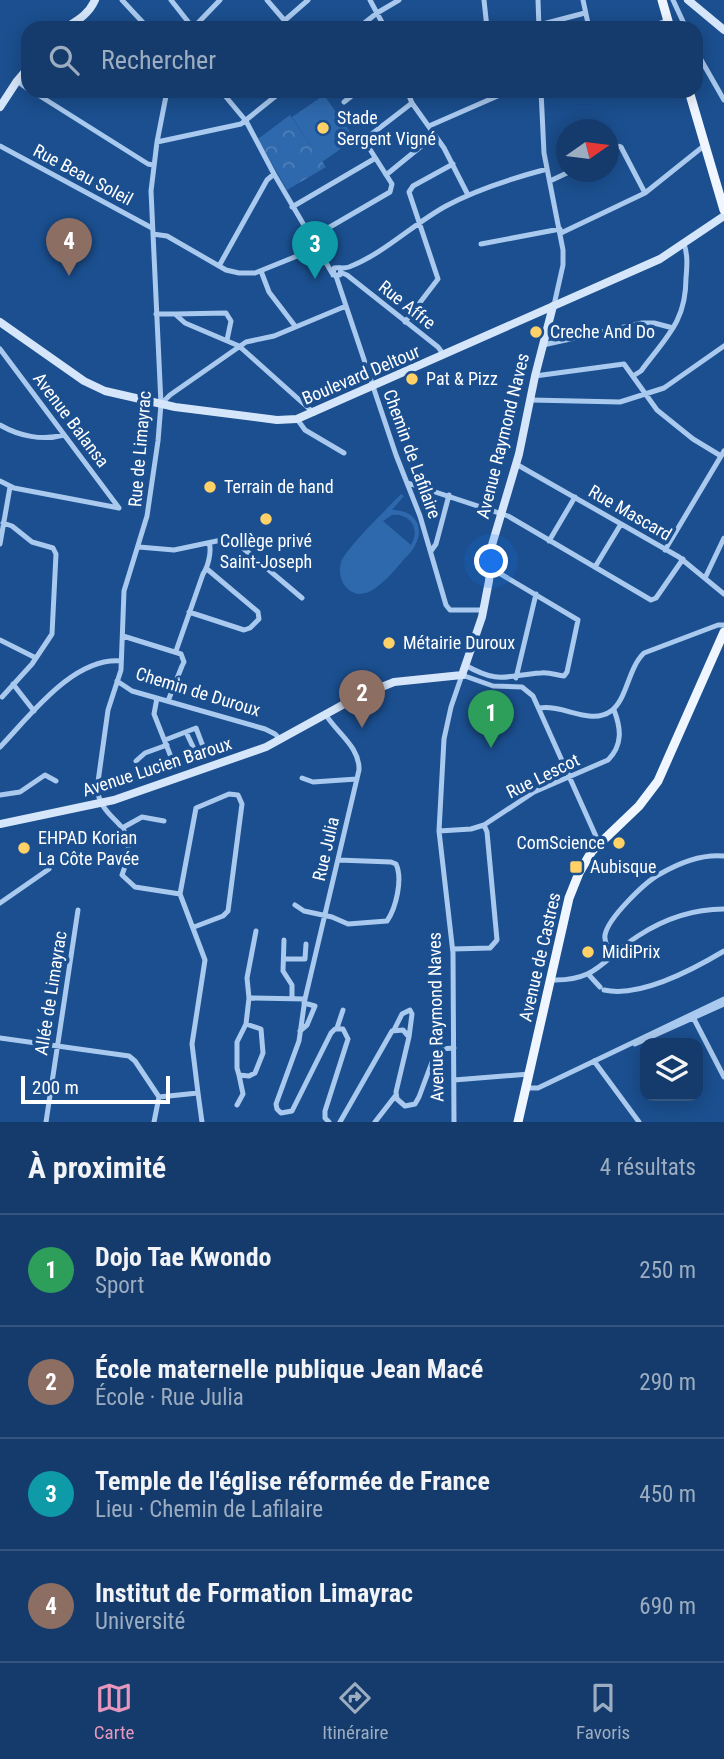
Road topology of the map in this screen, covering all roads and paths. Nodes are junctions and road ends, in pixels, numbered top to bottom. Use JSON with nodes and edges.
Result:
{"nodes":[{"id":1,"x":95,"y":0,"type":"edge"},
{"id":2,"x":122,"y":0,"type":"edge"},
{"id":3,"x":171,"y":0,"type":"edge"},
{"id":4,"x":220,"y":0,"type":"edge"},
{"id":5,"x":267,"y":0,"type":"edge"},
{"id":6,"x":309,"y":0,"type":"edge"},
{"id":7,"x":370,"y":0,"type":"edge"},
{"id":8,"x":399,"y":0,"type":"edge"},
{"id":9,"x":484,"y":0,"type":"edge"},
{"id":10,"x":538,"y":0,"type":"edge"},
{"id":11,"x":583,"y":0,"type":"edge"},
{"id":12,"x":662,"y":0,"type":"edge"},
{"id":13,"x":673,"y":0,"type":"edge"},
{"id":14,"x":688,"y":0,"type":"edge"},
{"id":15,"x":377,"y":13,"type":"junction"},
{"id":16,"x":585,"y":13,"type":"junction"},
{"id":17,"x":284,"y":20,"type":"joint"},
{"id":18,"x":77,"y":21,"type":"edge"},
{"id":19,"x":142,"y":21,"type":"edge"},
{"id":20,"x":188,"y":21,"type":"edge"},
{"id":21,"x":200,"y":21,"type":"edge"},
{"id":22,"x":367,"y":21,"type":"edge"},
{"id":23,"x":381,"y":21,"type":"edge"},
{"id":24,"x":486,"y":21,"type":"edge"},
{"id":25,"x":539,"y":21,"type":"edge"},
{"id":26,"x":559,"y":21,"type":"edge"},
{"id":27,"x":587,"y":21,"type":"edge"},
{"id":28,"x":668,"y":21,"type":"edge"},
{"id":29,"x":683,"y":21,"type":"edge"},
{"id":30,"x":724,"y":30,"type":"edge"},
{"id":31,"x":703,"y":63,"type":"edge"},
{"id":32,"x":21,"y":76,"type":"edge"},
{"id":33,"x":17,"y":81,"type":"junction"},
{"id":34,"x":21,"y":84,"type":"edge"},
{"id":35,"x":43,"y":98,"type":"edge"},
{"id":36,"x":166,"y":98,"type":"edge"},
{"id":37,"x":227,"y":98,"type":"edge"},
{"id":38,"x":274,"y":98,"type":"edge"},
{"id":39,"x":350,"y":98,"type":"edge"},
{"id":40,"x":410,"y":98,"type":"edge"},
{"id":41,"x":493,"y":98,"type":"edge"},
{"id":42,"x":541,"y":98,"type":"edge"},
{"id":43,"x":691,"y":98,"type":"edge"},
{"id":44,"x":724,"y":100,"type":"edge"},
{"id":45,"x":345,"y":102,"type":"dead end"},
{"id":46,"x":412,"y":103,"type":"junction"},
{"id":47,"x":0,"y":107,"type":"edge"},
{"id":48,"x":246,"y":121,"type":"junction"},
{"id":49,"x":429,"y":126,"type":"junction"},
{"id":50,"x":435,"y":135,"type":"junction"},
{"id":51,"x":157,"y":142,"type":"junction"},
{"id":52,"x":705,"y":145,"type":"junction"},
{"id":53,"x":0,"y":146,"type":"edge"},
{"id":54,"x":619,"y":146,"type":"edge"},
{"id":55,"x":374,"y":159,"type":"junction"},
{"id":56,"x":453,"y":164,"type":"junction"},
{"id":57,"x":153,"y":165,"type":"junction"},
{"id":58,"x":547,"y":169,"type":"junction"},
{"id":59,"x":274,"y":174,"type":"junction"},
{"id":60,"x":386,"y":175,"type":"junction"},
{"id":61,"x":556,"y":178,"type":"edge"},
{"id":62,"x":550,"y":181,"type":"junction"},
{"id":63,"x":645,"y":193,"type":"junction"},
{"id":64,"x":468,"y":195,"type":"junction"},
{"id":65,"x":292,"y":206,"type":"junction"},
{"id":66,"x":724,"y":210,"type":"edge"},
{"id":67,"x":724,"y":216,"type":"edge"},
{"id":68,"x":419,"y":224,"type":"junction"},
{"id":69,"x":153,"y":231,"type":"junction"},
{"id":70,"x":561,"y":231,"type":"junction"},
{"id":71,"x":311,"y":238,"type":"junction"},
{"id":72,"x":481,"y":244,"type":"dead end"},
{"id":73,"x":684,"y":244,"type":"junction"},
{"id":74,"x":317,"y":248,"type":"junction"},
{"id":75,"x":219,"y":266,"type":"junction"},
{"id":76,"x":349,"y":266,"type":"junction"},
{"id":77,"x":261,"y":271,"type":"junction"},
{"id":78,"x":337,"y":272,"type":"junction"},
{"id":79,"x":350,"y":278,"type":"junction"},
{"id":80,"x":346,"y":306,"type":"junction"},
{"id":81,"x":553,"y":306,"type":"junction"},
{"id":82,"x":156,"y":314,"type":"junction"},
{"id":83,"x":175,"y":314,"type":"junction"},
{"id":84,"x":0,"y":321,"type":"edge"},
{"id":85,"x":405,"y":322,"type":"junction"},
{"id":86,"x":295,"y":326,"type":"junction"},
{"id":87,"x":673,"y":328,"type":"junction"},
{"id":88,"x":227,"y":340,"type":"junction"},
{"id":89,"x":543,"y":345,"type":"junction"},
{"id":90,"x":239,"y":346,"type":"junction"},
{"id":91,"x":724,"y":346,"type":"edge"},
{"id":92,"x":0,"y":349,"type":"edge"},
{"id":93,"x":444,"y":355,"type":"junction"},
{"id":94,"x":535,"y":376,"type":"junction"},
{"id":95,"x":633,"y":376,"type":"junction"},
{"id":96,"x":372,"y":387,"type":"junction"},
{"id":97,"x":645,"y":395,"type":"junction"},
{"id":98,"x":531,"y":400,"type":"junction"},
{"id":99,"x":161,"y":404,"type":"junction"},
{"id":100,"x":314,"y":413,"type":"junction"},
{"id":101,"x":297,"y":419,"type":"junction"},
{"id":102,"x":0,"y":425,"type":"edge"},
{"id":103,"x":64,"y":435,"type":"junction"},
{"id":104,"x":344,"y":453,"type":"dead end"},
{"id":105,"x":722,"y":453,"type":"edge"},
{"id":106,"x":516,"y":464,"type":"junction"},
{"id":107,"x":0,"y":481,"type":"edge"},
{"id":108,"x":408,"y":483,"type":"junction"},
{"id":109,"x":10,"y":487,"type":"junction"},
{"id":110,"x":449,"y":495,"type":"junction"},
{"id":111,"x":575,"y":497,"type":"junction"},
{"id":112,"x":500,"y":513,"type":"junction"},
{"id":113,"x":3,"y":523,"type":"junction"},
{"id":114,"x":621,"y":524,"type":"junction"},
{"id":115,"x":724,"y":538,"type":"edge"},
{"id":116,"x":549,"y":541,"type":"junction"},
{"id":117,"x":209,"y":543,"type":"junction"},
{"id":118,"x":0,"y":544,"type":"edge"},
{"id":119,"x":139,"y":547,"type":"junction"},
{"id":120,"x":665,"y":550,"type":"junction"},
{"id":121,"x":430,"y":551,"type":"junction"},
{"id":122,"x":683,"y":559,"type":"junction"},
{"id":123,"x":489,"y":567,"type":"junction"},
{"id":124,"x":595,"y":567,"type":"junction"},
{"id":125,"x":207,"y":569,"type":"junction"},
{"id":126,"x":705,"y":578,"type":"junction"},
{"id":127,"x":536,"y":594,"type":"junction"},
{"id":128,"x":724,"y":594,"type":"edge"},
{"id":129,"x":302,"y":598,"type":"dead end"},
{"id":130,"x":483,"y":610,"type":"junction"},
{"id":131,"x":189,"y":612,"type":"junction"},
{"id":132,"x":724,"y":625,"type":"edge"},
{"id":133,"x":724,"y":632,"type":"edge"},
{"id":134,"x":122,"y":636,"type":"junction"},
{"id":135,"x":0,"y":640,"type":"edge"},
{"id":136,"x":176,"y":651,"type":"junction"},
{"id":137,"x":36,"y":658,"type":"junction"},
{"id":138,"x":121,"y":661,"type":"junction"},
{"id":139,"x":465,"y":665,"type":"junction"},
{"id":140,"x":462,"y":675,"type":"junction"},
{"id":141,"x":516,"y":678,"type":"junction"},
{"id":142,"x":117,"y":681,"type":"junction"},
{"id":143,"x":13,"y":684,"type":"junction"},
{"id":144,"x":2,"y":697,"type":"edge"},
{"id":145,"x":158,"y":698,"type":"junction"},
{"id":146,"x":168,"y":701,"type":"junction"},
{"id":147,"x":540,"y":708,"type":"junction"},
{"id":148,"x":614,"y":710,"type":"junction"},
{"id":149,"x":33,"y":711,"type":"junction"},
{"id":150,"x":326,"y":715,"type":"junction"},
{"id":151,"x":186,"y":732,"type":"dead end"},
{"id":152,"x":281,"y":740,"type":"junction"},
{"id":153,"x":166,"y":743,"type":"junction"},
{"id":154,"x":0,"y":747,"type":"edge"},
{"id":155,"x":135,"y":761,"type":"dead end"},
{"id":156,"x":175,"y":766,"type":"dead end"},
{"id":157,"x":302,"y":778,"type":"dead end"},
{"id":158,"x":569,"y":778,"type":"junction"},
{"id":159,"x":357,"y":779,"type":"junction"},
{"id":160,"x":56,"y":781,"type":"dead end"},
{"id":161,"x":0,"y":794,"type":"edge"},
{"id":162,"x":102,"y":803,"type":"junction"},
{"id":163,"x":164,"y":821,"type":"dead end"},
{"id":164,"x":0,"y":824,"type":"edge"},
{"id":165,"x":484,"y":825,"type":"junction"},
{"id":166,"x":124,"y":827,"type":"junction"},
{"id":167,"x":439,"y":831,"type":"junction"},
{"id":168,"x":599,"y":843,"type":"junction"},
{"id":169,"x":724,"y":856,"type":"edge"},
{"id":170,"x":338,"y":860,"type":"junction"},
{"id":171,"x":49,"y":869,"type":"dead end"},
{"id":172,"x":180,"y":894,"type":"junction"},
{"id":173,"x":0,"y":903,"type":"edge"},
{"id":174,"x":295,"y":905,"type":"dead end"},
{"id":175,"x":724,"y":909,"type":"edge"},
{"id":176,"x":78,"y":910,"type":"dead end"},
{"id":177,"x":325,"y":916,"type":"junction"},
{"id":178,"x":194,"y":927,"type":"junction"},
{"id":179,"x":256,"y":932,"type":"dead end"},
{"id":180,"x":284,"y":940,"type":"dead end"},
{"id":181,"x":306,"y":944,"type":"dead end"},
{"id":182,"x":453,"y":949,"type":"junction"},
{"id":183,"x":724,"y":951,"type":"edge"},
{"id":184,"x":612,"y":955,"type":"junction"},
{"id":185,"x":284,"y":959,"type":"junction"},
{"id":186,"x":589,"y":975,"type":"junction"},
{"id":187,"x":550,"y":980,"type":"junction"},
{"id":188,"x":249,"y":998,"type":"junction"},
{"id":189,"x":292,"y":998,"type":"junction"},
{"id":190,"x":304,"y":1001,"type":"junction"},
{"id":191,"x":724,"y":1001,"type":"edge"},
{"id":192,"x":343,"y":1010,"type":"dead end"},
{"id":193,"x":693,"y":1016,"type":"junction"},
{"id":194,"x":246,"y":1024,"type":"junction"},
{"id":195,"x":337,"y":1028,"type":"junction"},
{"id":196,"x":394,"y":1030,"type":"junction"},
{"id":197,"x":300,"y":1031,"type":"junction"},
{"id":198,"x":409,"y":1037,"type":"junction"},
{"id":199,"x":0,"y":1038,"type":"edge"},
{"id":200,"x":57,"y":1047,"type":"junction"},
{"id":201,"x":454,"y":1048,"type":"junction"},
{"id":202,"x":594,"y":1062,"type":"junction"},
{"id":203,"x":529,"y":1074,"type":"junction"},
{"id":204,"x":239,"y":1075,"type":"junction"},
{"id":205,"x":724,"y":1077,"type":"edge"},
{"id":206,"x":454,"y":1080,"type":"junction"},
{"id":207,"x":526,"y":1088,"type":"junction"},
{"id":208,"x":198,"y":1093,"type":"junction"},
{"id":209,"x":396,"y":1095,"type":"junction"},
{"id":210,"x":159,"y":1097,"type":"junction"},
{"id":211,"x":237,"y":1105,"type":"dead end"},
{"id":212,"x":377,"y":1120,"type":"edge"},
{"id":213,"x":326,"y":1121,"type":"edge"},
{"id":214,"x":46,"y":1122,"type":"edge"},
{"id":215,"x":154,"y":1122,"type":"edge"},
{"id":216,"x":202,"y":1122,"type":"edge"},
{"id":217,"x":340,"y":1122,"type":"edge"},
{"id":218,"x":454,"y":1122,"type":"edge"},
{"id":219,"x":518,"y":1122,"type":"edge"},
{"id":220,"x":639,"y":1122,"type":"edge"}],
"edges":[{"from":1,"to":18,"type":"street"},
{"from":2,"to":19,"type":"street"},
{"from":3,"to":20,"type":"street"},
{"from":4,"to":21,"type":"street"},
{"from":5,"to":17,"type":"street"},
{"from":6,"to":17,"type":"street"},
{"from":7,"to":15,"type":"street"},
{"from":8,"to":15,"type":"street"},
{"from":9,"to":24,"type":"street"},
{"from":10,"to":25,"type":"street"},
{"from":11,"to":16,"type":"street"},
{"from":12,"to":28,"type":"main road"},
{"from":13,"to":29,"type":"street"},
{"from":14,"to":30,"type":"street"},
{"from":15,"to":22,"type":"street"},
{"from":15,"to":23,"type":"street"},
{"from":16,"to":26,"type":"street"},
{"from":16,"to":27,"type":"street"},
{"from":31,"to":44,"type":"street"},
{"from":32,"to":33,"type":"street"},
{"from":33,"to":34,"type":"street"},
{"from":33,"to":47,"type":"street"},
{"from":35,"to":57,"type":"street"},
{"from":36,"to":51,"type":"street","name":"Rue de Limayrac"},
{"from":37,"to":48,"type":"street"},
{"from":38,"to":48,"type":"street"},
{"from":39,"to":45,"type":"street"},
{"from":40,"to":46,"type":"street"},
{"from":41,"to":49,"type":"street"},
{"from":42,"to":58,"type":"street","name":"Avenue Raymond Naves"},
{"from":43,"to":52,"type":"main road"},
{"from":46,"to":49,"type":"street"},
{"from":46,"to":55,"type":"street"},
{"from":48,"to":51,"type":"street"},
{"from":48,"to":59,"type":"street"},
{"from":49,"to":50,"type":"street"},
{"from":50,"to":56,"type":"street"},
{"from":50,"to":60,"type":"street"},
{"from":51,"to":57,"type":"street","name":"Rue de Limayrac"},
{"from":52,"to":63,"type":"street"},
{"from":52,"to":66,"type":"main road"},
{"from":53,"to":69,"type":"street","name":"Rue Beau Soleil"},
{"from":54,"to":63,"type":"street"},
{"from":55,"to":60,"type":"street"},
{"from":55,"to":65,"type":"street"},
{"from":56,"to":64,"type":"street"},
{"from":56,"to":68,"type":"street"},
{"from":57,"to":69,"type":"street","name":"Rue de Limayrac"},
{"from":58,"to":62,"type":"street","name":"Avenue Raymond Naves"},
{"from":58,"to":64,"type":"street"},
{"from":59,"to":65,"type":"street"},
{"from":59,"to":75,"type":"street"},
{"from":60,"to":71,"type":"street"},
{"from":61,"to":62,"type":"street"},
{"from":62,"to":70,"type":"street","name":"Avenue Raymond Naves"},
{"from":63,"to":70,"type":"street"},
{"from":64,"to":68,"type":"street"},
{"from":65,"to":71,"type":"street"},
{"from":67,"to":73,"type":"street","name":"Boulevard Deltour"},
{"from":68,"to":76,"type":"street"},
{"from":68,"to":85,"type":"street"},
{"from":69,"to":75,"type":"street","name":"Rue Beau Soleil"},
{"from":69,"to":82,"type":"street","name":"Rue de Limayrac"},
{"from":70,"to":72,"type":"street"},
{"from":70,"to":81,"type":"street","name":"Avenue Raymond Naves"},
{"from":71,"to":74,"type":"street"},
{"from":73,"to":81,"type":"street","name":"Boulevard Deltour"},
{"from":73,"to":87,"type":"street"},
{"from":74,"to":77,"type":"street"},
{"from":74,"to":78,"type":"street"},
{"from":75,"to":77,"type":"street"},
{"from":76,"to":78,"type":"street"},
{"from":76,"to":79,"type":"street"},
{"from":77,"to":86,"type":"street"},
{"from":78,"to":79,"type":"street","name":"Rue Affre"},
{"from":78,"to":80,"type":"street","name":"Chemin de Lafilaire"},
{"from":79,"to":85,"type":"street","name":"Rue Affre"},
{"from":80,"to":86,"type":"street"},
{"from":80,"to":96,"type":"street","name":"Chemin de Lafilaire"},
{"from":81,"to":89,"type":"street","name":"Avenue Raymond Naves"},
{"from":81,"to":93,"type":"street","name":"Boulevard Deltour"},
{"from":82,"to":83,"type":"street"},
{"from":82,"to":99,"type":"street","name":"Rue de Limayrac"},
{"from":83,"to":88,"type":"street"},
{"from":83,"to":88,"type":"street"},
{"from":84,"to":99,"type":"street","name":"Boulevard Deltour"},
{"from":85,"to":93,"type":"street","name":"Rue Affre"},
{"from":86,"to":90,"type":"street"},
{"from":87,"to":89,"type":"street"},
{"from":87,"to":95,"type":"street"},
{"from":88,"to":90,"type":"street"},
{"from":89,"to":94,"type":"street","name":"Avenue Raymond Naves"},
{"from":90,"to":99,"type":"street"},
{"from":90,"to":100,"type":"street"},
{"from":91,"to":97,"type":"street"},
{"from":92,"to":103,"type":"street","name":"Avenue Balansa"},
{"from":93,"to":96,"type":"street","name":"Boulevard Deltour"},
{"from":94,"to":95,"type":"street"},
{"from":94,"to":98,"type":"street","name":"Avenue Raymond Naves"},
{"from":95,"to":97,"type":"street"},
{"from":96,"to":100,"type":"street","name":"Boulevard Deltour"},
{"from":96,"to":108,"type":"street","name":"Chemin de Lafilaire"},
{"from":97,"to":98,"type":"street"},
{"from":97,"to":105,"type":"street"},
{"from":98,"to":106,"type":"street","name":"Avenue Raymond Naves"},
{"from":99,"to":101,"type":"street","name":"Boulevard Deltour"},
{"from":99,"to":119,"type":"street","name":"Rue de Limayrac"},
{"from":100,"to":101,"type":"street","name":"Boulevard Deltour"},
{"from":101,"to":104,"type":"street"},
{"from":102,"to":103,"type":"street"},
{"from":103,"to":109,"type":"street","name":"Avenue Balansa"},
{"from":105,"to":120,"type":"street"},
{"from":106,"to":111,"type":"street","name":"Rue Mascard"},
{"from":106,"to":112,"type":"street","name":"Avenue Raymond Naves"},
{"from":107,"to":109,"type":"street"},
{"from":108,"to":110,"type":"street"},
{"from":108,"to":121,"type":"street","name":"Chemin de Lafilaire"},
{"from":109,"to":113,"type":"street"},
{"from":110,"to":112,"type":"street"},
{"from":110,"to":121,"type":"street"},
{"from":111,"to":114,"type":"street","name":"Rue Mascard"},
{"from":111,"to":116,"type":"street"},
{"from":112,"to":116,"type":"street"},
{"from":112,"to":123,"type":"street","name":"Avenue Raymond Naves"},
{"from":113,"to":118,"type":"street"},
{"from":113,"to":137,"type":"street"},
{"from":114,"to":120,"type":"street","name":"Rue Mascard"},
{"from":114,"to":124,"type":"street"},
{"from":115,"to":126,"type":"street"},
{"from":116,"to":124,"type":"street"},
{"from":117,"to":119,"type":"street"},
{"from":117,"to":125,"type":"street"},
{"from":117,"to":129,"type":"street"},
{"from":119,"to":134,"type":"street","name":"Rue de Limayrac"},
{"from":120,"to":122,"type":"street","name":"Rue Mascard"},
{"from":121,"to":130,"type":"street","name":"Chemin de Lafilaire"},
{"from":122,"to":124,"type":"street"},
{"from":122,"to":126,"type":"street","name":"Rue Mascard"},
{"from":123,"to":127,"type":"street"},
{"from":123,"to":130,"type":"street","name":"Avenue Raymond Naves"},
{"from":125,"to":131,"type":"street"},
{"from":125,"to":131,"type":"street"},
{"from":126,"to":128,"type":"street","name":"Rue Mascard"},
{"from":127,"to":141,"type":"street"},
{"from":127,"to":141,"type":"street"},
{"from":130,"to":139,"type":"street","name":"Avenue Raymond Naves"},
{"from":131,"to":136,"type":"street"},
{"from":132,"to":148,"type":"street"},
{"from":133,"to":168,"type":"main road","name":"Avenue de Castres"},
{"from":134,"to":136,"type":"street"},
{"from":134,"to":138,"type":"street","name":"Rue de Limayrac"},
{"from":135,"to":137,"type":"street"},
{"from":136,"to":146,"type":"street"},
{"from":137,"to":143,"type":"street"},
{"from":138,"to":142,"type":"street","name":"Rue de Limayrac"},
{"from":138,"to":149,"type":"street"},
{"from":139,"to":140,"type":"street","name":"Avenue Raymond Naves"},
{"from":139,"to":141,"type":"street"},
{"from":140,"to":147,"type":"street"},
{"from":140,"to":150,"type":"street"},
{"from":140,"to":167,"type":"street","name":"Avenue Raymond Naves"},
{"from":142,"to":145,"type":"street","name":"Chemin de Duroux"},
{"from":142,"to":162,"type":"street","name":"Rue de Limayrac"},
{"from":143,"to":144,"type":"street"},
{"from":143,"to":149,"type":"street"},
{"from":145,"to":146,"type":"street","name":"Chemin de Duroux"},
{"from":145,"to":153,"type":"street"},
{"from":146,"to":152,"type":"street","name":"Chemin de Duroux"},
{"from":147,"to":148,"type":"street"},
{"from":147,"to":158,"type":"street"},
{"from":148,"to":158,"type":"street","name":"Rue Lescot"},
{"from":149,"to":154,"type":"street"},
{"from":150,"to":152,"type":"street"},
{"from":150,"to":159,"type":"street","name":"Rue Julia"},
{"from":151,"to":153,"type":"street"},
{"from":152,"to":162,"type":"street","name":"Avenue Lucien Baroux"},
{"from":153,"to":155,"type":"street"},
{"from":153,"to":156,"type":"street"},
{"from":157,"to":159,"type":"street"},
{"from":158,"to":165,"type":"street","name":"Rue Lescot"},
{"from":158,"to":168,"type":"street"},
{"from":159,"to":170,"type":"street","name":"Rue Julia"},
{"from":160,"to":161,"type":"street"},
{"from":162,"to":164,"type":"street","name":"Avenue Lucien Baroux"},
{"from":162,"to":166,"type":"street"},
{"from":163,"to":166,"type":"street"},
{"from":165,"to":167,"type":"street","name":"Rue Lescot"},
{"from":165,"to":182,"type":"street"},
{"from":166,"to":172,"type":"street"},
{"from":167,"to":182,"type":"street","name":"Avenue Raymond Naves"},
{"from":168,"to":187,"type":"main road","name":"Avenue de Castres"},
{"from":169,"to":184,"type":"street"},
{"from":170,"to":177,"type":"street","name":"Rue Julia"},
{"from":170,"to":177,"type":"street"},
{"from":171,"to":173,"type":"street"},
{"from":172,"to":178,"type":"street"},
{"from":172,"to":178,"type":"street"},
{"from":174,"to":177,"type":"street"},
{"from":175,"to":184,"type":"street"},
{"from":176,"to":200,"type":"street","name":"Allée de Limayrac"},
{"from":177,"to":190,"type":"street","name":"Rue Julia"},
{"from":178,"to":208,"type":"street"},
{"from":179,"to":188,"type":"street"},
{"from":180,"to":185,"type":"street"},
{"from":181,"to":185,"type":"street"},
{"from":182,"to":201,"type":"street","name":"Avenue Raymond Naves"},
{"from":183,"to":186,"type":"street"},
{"from":184,"to":186,"type":"street"},
{"from":185,"to":189,"type":"street"},
{"from":186,"to":187,"type":"street"},
{"from":187,"to":203,"type":"main road","name":"Avenue de Castres"},
{"from":188,"to":189,"type":"street"},
{"from":188,"to":194,"type":"street"},
{"from":189,"to":190,"type":"street"},
{"from":190,"to":197,"type":"street"},
{"from":190,"to":197,"type":"street"},
{"from":191,"to":193,"type":"street"},
{"from":192,"to":195,"type":"street"},
{"from":193,"to":202,"type":"street"},
{"from":193,"to":205,"type":"street"},
{"from":194,"to":204,"type":"street"},
{"from":194,"to":204,"type":"street"},
{"from":195,"to":197,"type":"street"},
{"from":195,"to":213,"type":"street"},
{"from":196,"to":198,"type":"street"},
{"from":196,"to":198,"type":"street"},
{"from":196,"to":217,"type":"street"},
{"from":198,"to":209,"type":"street"},
{"from":199,"to":200,"type":"street"},
{"from":200,"to":210,"type":"street"},
{"from":200,"to":214,"type":"street","name":"Allée de Limayrac"},
{"from":201,"to":206,"type":"street","name":"Avenue Raymond Naves"},
{"from":201,"to":209,"type":"street"},
{"from":202,"to":207,"type":"street"},
{"from":202,"to":220,"type":"street"},
{"from":203,"to":206,"type":"street"},
{"from":203,"to":207,"type":"main road","name":"Avenue de Castres"},
{"from":204,"to":211,"type":"street"},
{"from":206,"to":218,"type":"street","name":"Avenue Raymond Naves"},
{"from":207,"to":219,"type":"main road","name":"Avenue de Castres"},
{"from":208,"to":210,"type":"street"},
{"from":208,"to":216,"type":"street"},
{"from":209,"to":212,"type":"street"},
{"from":210,"to":215,"type":"street"}]}
